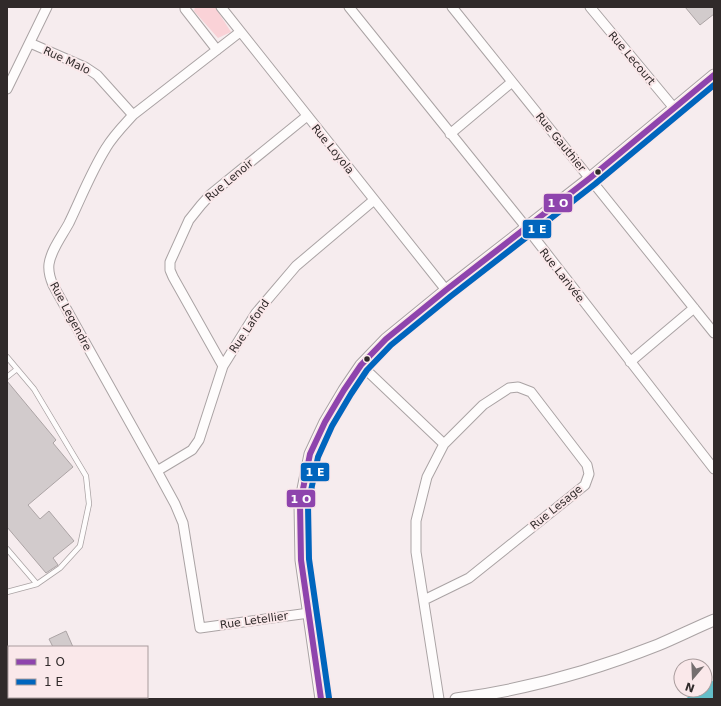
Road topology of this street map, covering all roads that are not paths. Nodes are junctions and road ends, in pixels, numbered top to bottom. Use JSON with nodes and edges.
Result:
{"nodes":[{"id":1,"x":47,"y":7,"type":"edge"},
{"id":2,"x":185,"y":7,"type":"edge"},
{"id":3,"x":221,"y":7,"type":"edge"},
{"id":4,"x":348,"y":7,"type":"edge"},
{"id":5,"x":452,"y":7,"type":"edge"},
{"id":6,"x":590,"y":7,"type":"edge"},
{"id":7,"x":240,"y":32,"type":"junction"},
{"id":8,"x":30,"y":43,"type":"junction"},
{"id":9,"x":217,"y":50,"type":"junction"},
{"id":10,"x":714,"y":75,"type":"edge"},
{"id":11,"x":512,"y":82,"type":"junction"},
{"id":12,"x":7,"y":89,"type":"edge"},
{"id":13,"x":674,"y":108,"type":"junction"},
{"id":14,"x":133,"y":115,"type":"junction"},
{"id":15,"x":307,"y":116,"type":"junction"},
{"id":16,"x":450,"y":134,"type":"junction"},
{"id":17,"x":590,"y":178,"type":"junction"},
{"id":18,"x":374,"y":200,"type":"junction"},
{"id":19,"x":526,"y":227,"type":"junction"},
{"id":20,"x":446,"y":290,"type":"junction"},
{"id":21,"x":694,"y":308,"type":"junction"},
{"id":22,"x":714,"y":333,"type":"edge"},
{"id":23,"x":7,"y":357,"type":"edge"},
{"id":24,"x":630,"y":362,"type":"junction"},
{"id":25,"x":361,"y":365,"type":"junction"},
{"id":26,"x":223,"y":366,"type":"junction"},
{"id":27,"x":17,"y":369,"type":"junction"},
{"id":28,"x":7,"y":377,"type":"edge"},
{"id":29,"x":444,"y":444,"type":"junction"},
{"id":30,"x":714,"y":469,"type":"edge"},
{"id":31,"x":157,"y":471,"type":"junction"},
{"id":32,"x":7,"y":549,"type":"edge"},
{"id":33,"x":37,"y":584,"type":"junction"},
{"id":34,"x":7,"y":592,"type":"edge"},
{"id":35,"x":424,"y":600,"type":"junction"},
{"id":36,"x":308,"y":613,"type":"junction"},
{"id":37,"x":714,"y":620,"type":"edge"},
{"id":38,"x":200,"y":628,"type":"joint"},
{"id":39,"x":321,"y":699,"type":"edge"},
{"id":40,"x":439,"y":699,"type":"edge"},
{"id":41,"x":456,"y":699,"type":"edge"}],
"edges":[{"from":1,"to":8,"type":"street"},
{"from":2,"to":9,"type":"street"},
{"from":3,"to":7,"type":"street","name":"Rue Loyola"},
{"from":4,"to":16,"type":"street","name":"Rue Larivée"},
{"from":5,"to":11,"type":"street","name":"Rue Gauthier"},
{"from":6,"to":13,"type":"street","name":"Rue Lecourt"},
{"from":7,"to":9,"type":"street","name":"Rue Legendre"},
{"from":7,"to":15,"type":"street","name":"Rue Loyola"},
{"from":8,"to":12,"type":"street"},
{"from":8,"to":14,"type":"street","name":"Rue Malo"},
{"from":9,"to":14,"type":"street","name":"Rue Legendre"},
{"from":10,"to":13,"type":"street"},
{"from":11,"to":16,"type":"street"},
{"from":11,"to":17,"type":"street","name":"Rue Gauthier"},
{"from":13,"to":17,"type":"street"},
{"from":14,"to":31,"type":"street","name":"Rue Legendre"},
{"from":15,"to":18,"type":"street","name":"Rue Loyola"},
{"from":15,"to":26,"type":"street","name":"Rue Lenoir"},
{"from":16,"to":19,"type":"street","name":"Rue Larivée"},
{"from":17,"to":19,"type":"street"},
{"from":17,"to":21,"type":"street","name":"Rue Gauthier"},
{"from":18,"to":20,"type":"street","name":"Rue Loyola"},
{"from":18,"to":26,"type":"street","name":"Rue Lafond"},
{"from":19,"to":20,"type":"street"},
{"from":19,"to":24,"type":"street","name":"Rue Larivée"},
{"from":20,"to":25,"type":"street"},
{"from":21,"to":22,"type":"street","name":"Rue Gauthier"},
{"from":21,"to":24,"type":"street"},
{"from":23,"to":27,"type":"lane"},
{"from":24,"to":30,"type":"street","name":"Rue Larivée"},
{"from":25,"to":29,"type":"street"},
{"from":25,"to":36,"type":"street"},
{"from":26,"to":31,"type":"street","name":"Rue Lafond"},
{"from":27,"to":28,"type":"lane"},
{"from":27,"to":33,"type":"lane"},
{"from":29,"to":35,"type":"street","name":"Rue Lesage"},
{"from":29,"to":35,"type":"street","name":"Rue Lesage"},
{"from":31,"to":38,"type":"street","name":"Rue Legendre"},
{"from":32,"to":33,"type":"lane"},
{"from":33,"to":34,"type":"lane"},
{"from":35,"to":40,"type":"street","name":"Rue Lesage"},
{"from":36,"to":38,"type":"street","name":"Rue Letellier"},
{"from":36,"to":39,"type":"street"},
{"from":37,"to":41,"type":"street"}]}
